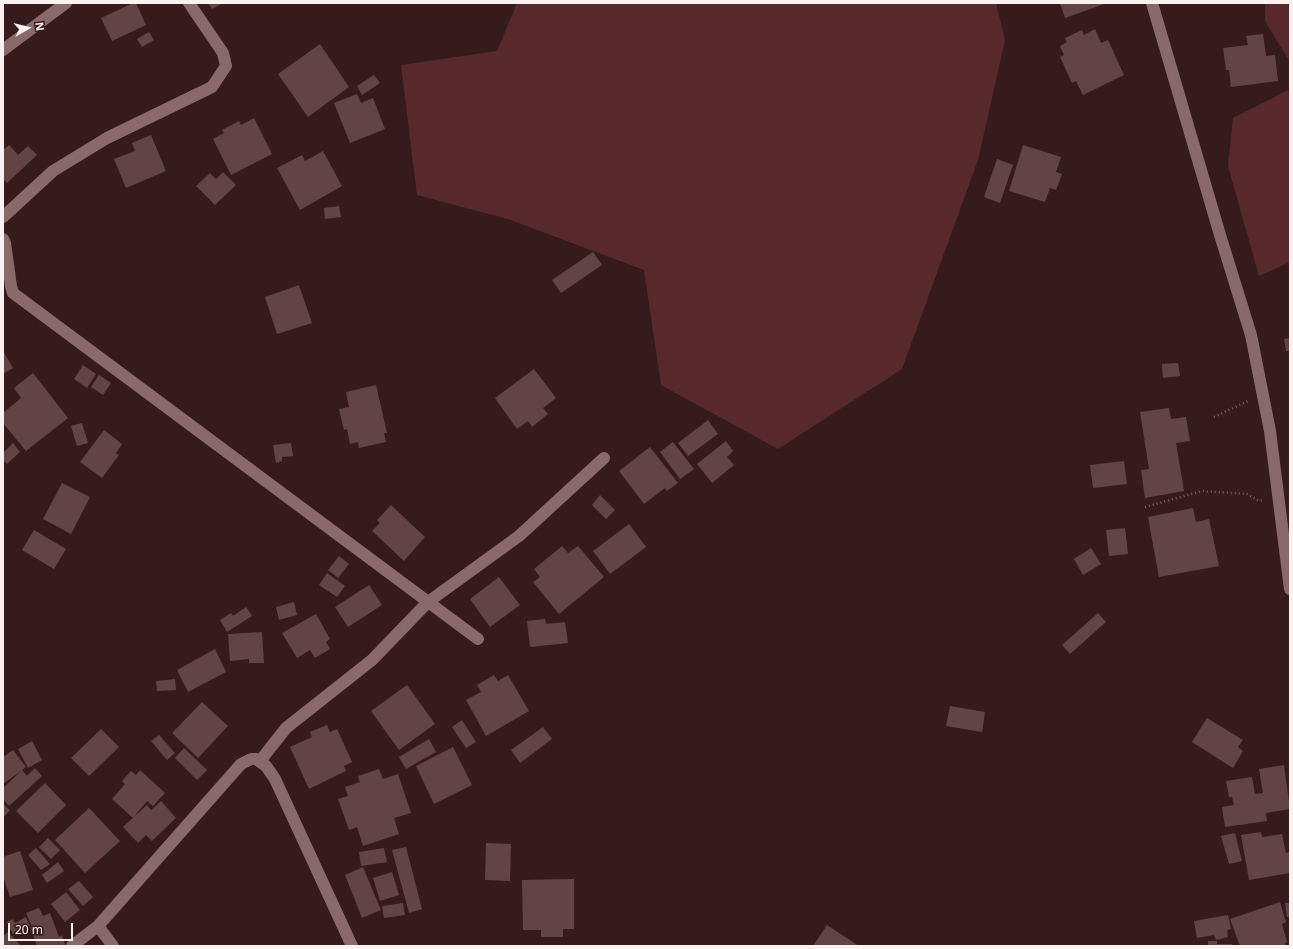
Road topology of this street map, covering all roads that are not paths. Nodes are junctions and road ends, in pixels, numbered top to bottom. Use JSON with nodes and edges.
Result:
{"nodes":[{"id":1,"x":66,"y":3,"type":"edge"},
{"id":2,"x":189,"y":3,"type":"edge"},
{"id":3,"x":1152,"y":3,"type":"edge"},
{"id":4,"x":3,"y":50,"type":"edge"},
{"id":5,"x":3,"y":217,"type":"edge"},
{"id":6,"x":3,"y":239,"type":"edge"},
{"id":7,"x":604,"y":458,"type":"dead end"},
{"id":8,"x":1290,"y":589,"type":"edge"},
{"id":9,"x":428,"y":602,"type":"junction"},
{"id":10,"x":478,"y":639,"type":"dead end"},
{"id":11,"x":260,"y":761,"type":"junction"},
{"id":12,"x":98,"y":926,"type":"junction"},
{"id":13,"x":72,"y":946,"type":"edge"},
{"id":14,"x":113,"y":946,"type":"edge"},
{"id":15,"x":352,"y":946,"type":"edge"}],
"edges":[{"from":1,"to":4,"type":"street"},
{"from":2,"to":5,"type":"street"},
{"from":3,"to":8,"type":"street"},
{"from":6,"to":9,"type":"street"},
{"from":7,"to":9,"type":"street"},
{"from":9,"to":10,"type":"street"},
{"from":9,"to":11,"type":"street"},
{"from":11,"to":12,"type":"street"},
{"from":11,"to":15,"type":"street"},
{"from":12,"to":13,"type":"street"},
{"from":12,"to":14,"type":"street"}]}
